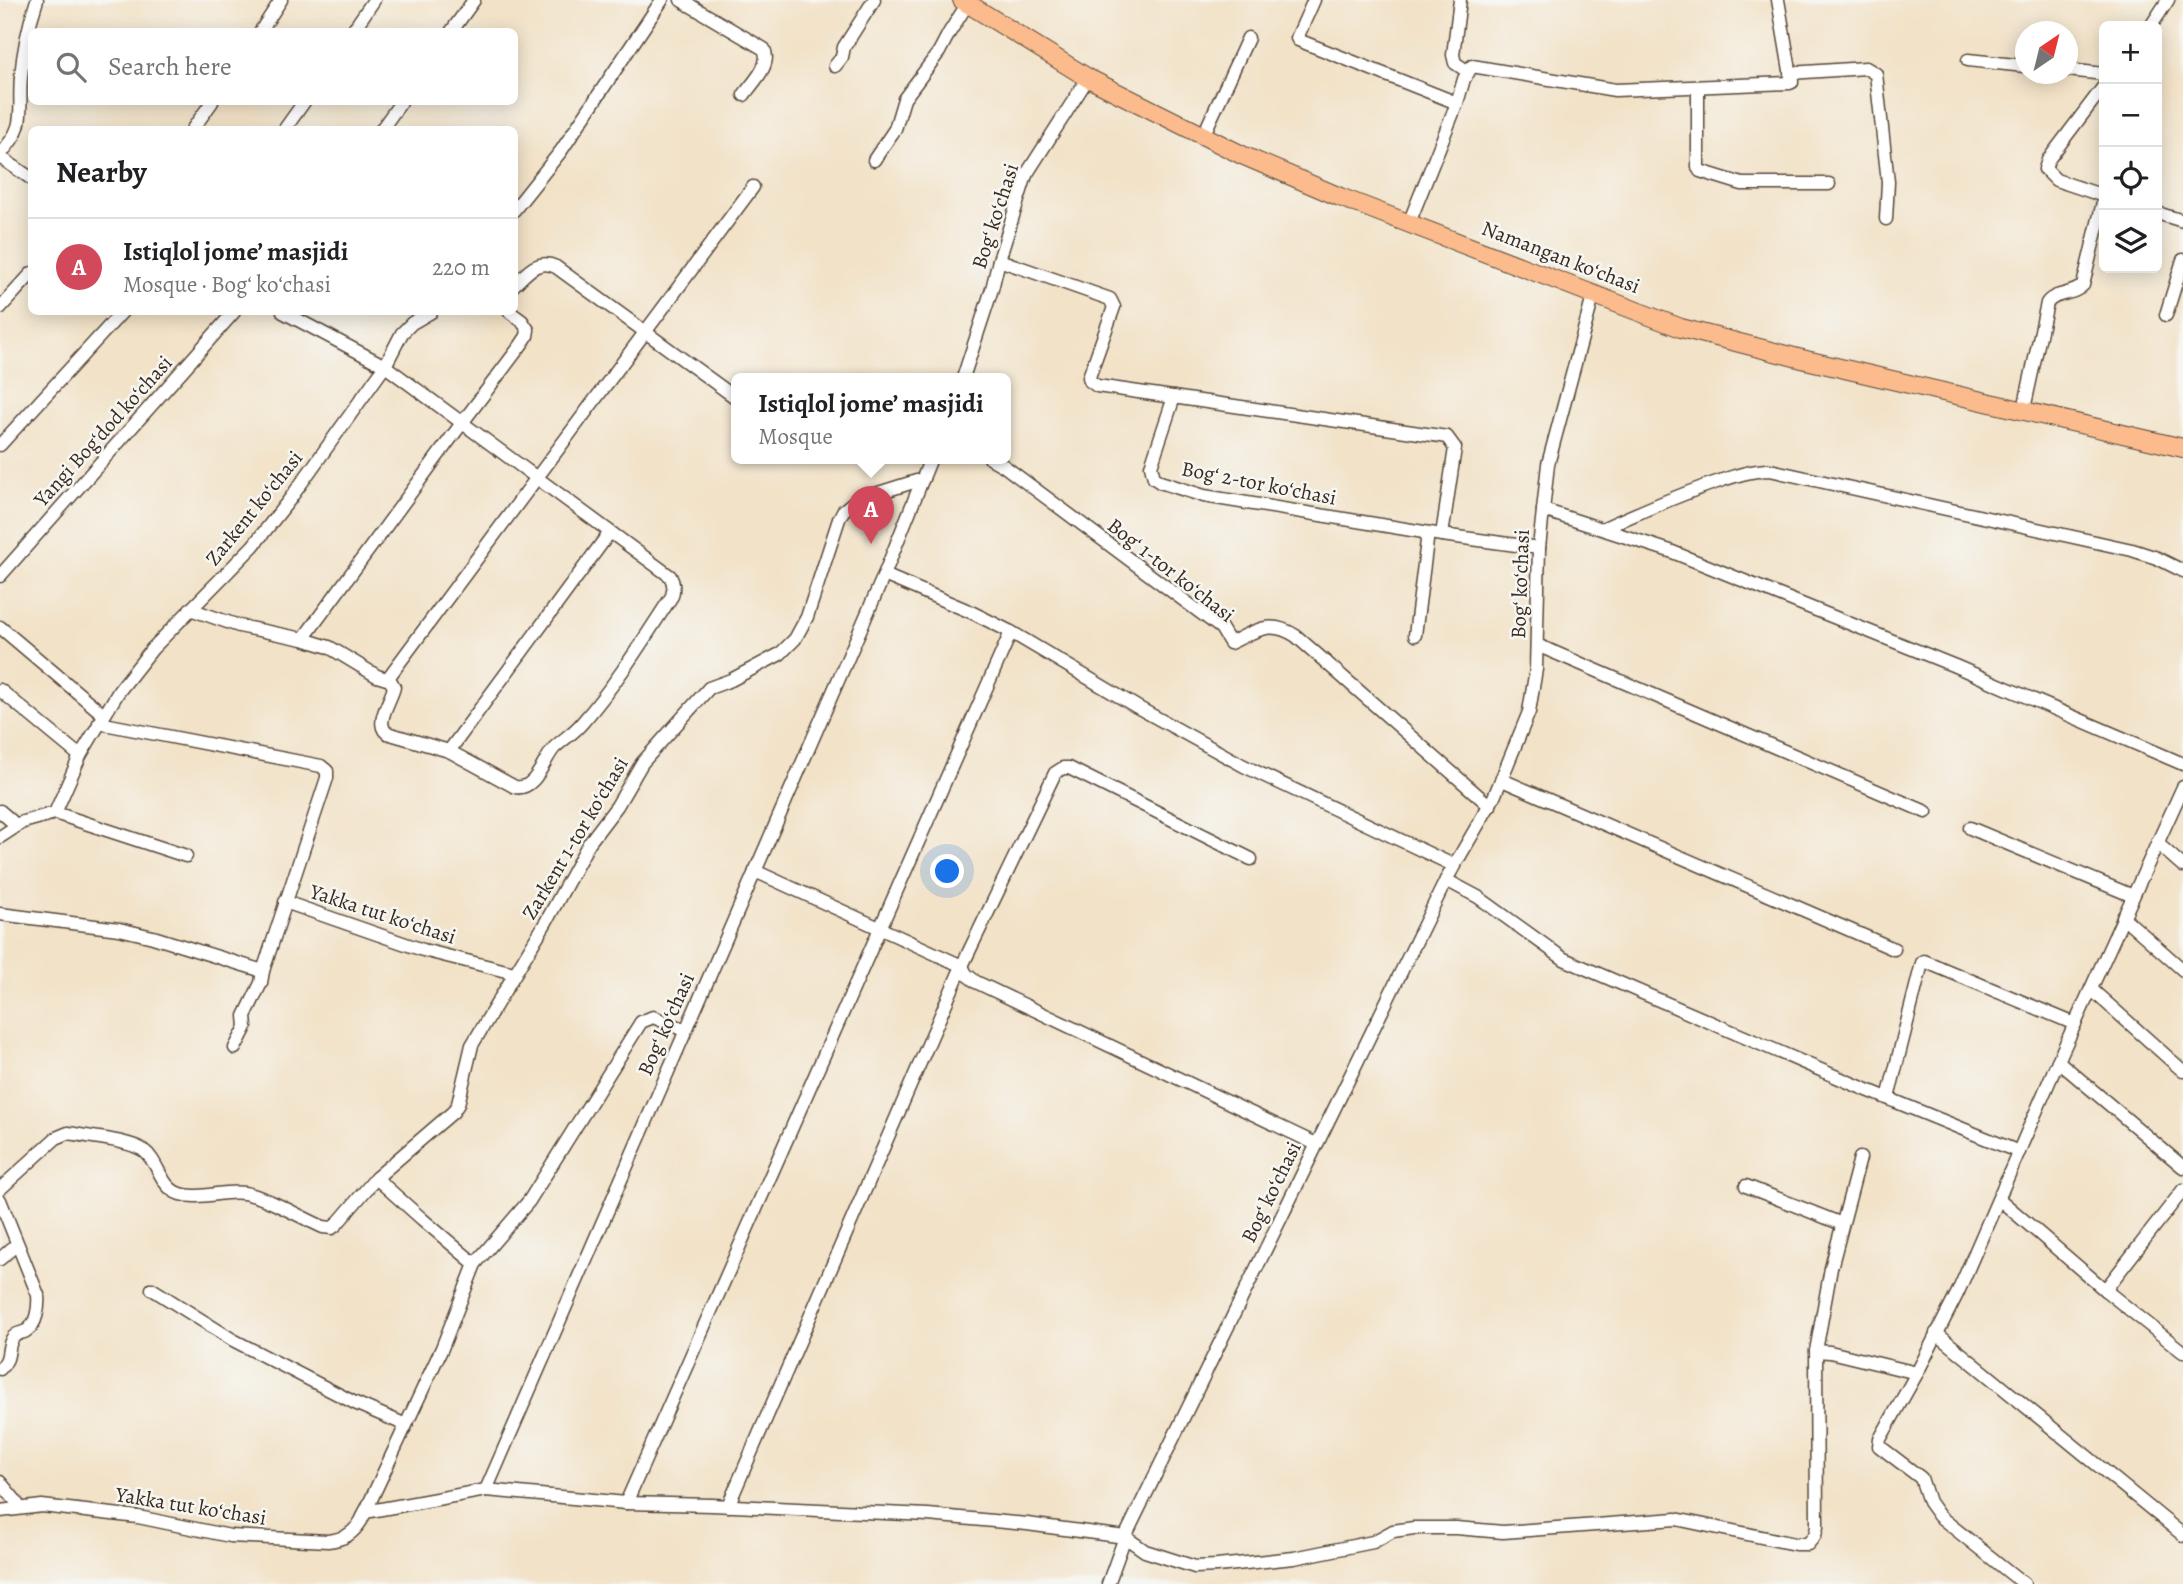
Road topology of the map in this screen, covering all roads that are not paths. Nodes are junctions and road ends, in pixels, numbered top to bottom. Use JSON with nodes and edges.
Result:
{"nodes":[{"id":1,"x":37,"y":0,"type":"edge"},
{"id":2,"x":281,"y":0,"type":"edge"},
{"id":3,"x":374,"y":0,"type":"edge"},
{"id":4,"x":474,"y":0,"type":"edge"},
{"id":5,"x":662,"y":0,"type":"edge"},
{"id":6,"x":681,"y":0,"type":"edge"},
{"id":7,"x":874,"y":0,"type":"edge"},
{"id":8,"x":1314,"y":0,"type":"edge"},
{"id":9,"x":1460,"y":0,"type":"edge"},
{"id":10,"x":1778,"y":0,"type":"edge"},
{"id":11,"x":2168,"y":0,"type":"edge"},
{"id":12,"x":965,"y":2,"type":"edge"},
{"id":13,"x":2154,"y":21,"type":"edge"},
{"id":14,"x":30,"y":28,"type":"edge"},
{"id":15,"x":263,"y":28,"type":"edge"},
{"id":16,"x":355,"y":28,"type":"edge"},
{"id":17,"x":454,"y":28,"type":"edge"},
{"id":18,"x":1248,"y":38,"type":"dead end"},
{"id":19,"x":28,"y":39,"type":"edge"},
{"id":20,"x":1968,"y":60,"type":"dead end"},
{"id":21,"x":2015,"y":65,"type":"edge"},
{"id":22,"x":835,"y":66,"type":"dead end"},
{"id":23,"x":1467,"y":71,"type":"junction"},
{"id":24,"x":2078,"y":71,"type":"edge"},
{"id":25,"x":1790,"y":73,"type":"junction"},
{"id":26,"x":2099,"y":73,"type":"edge"},
{"id":27,"x":1088,"y":78,"type":"junction"},
{"id":28,"x":1698,"y":87,"type":"junction"},
{"id":29,"x":2099,"y":93,"type":"edge"},
{"id":30,"x":744,"y":95,"type":"dead end"},
{"id":31,"x":1457,"y":103,"type":"junction"},
{"id":32,"x":210,"y":105,"type":"edge"},
{"id":33,"x":301,"y":105,"type":"edge"},
{"id":34,"x":399,"y":105,"type":"edge"},
{"id":35,"x":195,"y":126,"type":"edge"},
{"id":36,"x":287,"y":126,"type":"edge"},
{"id":37,"x":384,"y":126,"type":"edge"},
{"id":38,"x":1203,"y":136,"type":"junction"},
{"id":39,"x":0,"y":155,"type":"edge"},
{"id":40,"x":874,"y":160,"type":"dead end"},
{"id":41,"x":28,"y":176,"type":"edge"},
{"id":42,"x":1829,"y":184,"type":"dead end"},
{"id":43,"x":753,"y":187,"type":"dead end"},
{"id":44,"x":2099,"y":195,"type":"edge"},
{"id":45,"x":518,"y":205,"type":"edge"},
{"id":46,"x":2101,"y":210,"type":"edge"},
{"id":47,"x":2162,"y":215,"type":"edge"},
{"id":48,"x":1886,"y":219,"type":"dead end"},
{"id":49,"x":2183,"y":221,"type":"edge"},
{"id":50,"x":1409,"y":223,"type":"junction"},
{"id":51,"x":999,"y":260,"type":"junction"},
{"id":52,"x":2183,"y":260,"type":"edge"},
{"id":53,"x":28,"y":277,"type":"edge"},
{"id":54,"x":518,"y":281,"type":"edge"},
{"id":55,"x":1594,"y":293,"type":"junction"},
{"id":56,"x":0,"y":308,"type":"edge"},
{"id":57,"x":119,"y":315,"type":"edge"},
{"id":58,"x":231,"y":315,"type":"edge"},
{"id":59,"x":288,"y":315,"type":"edge"},
{"id":60,"x":426,"y":315,"type":"edge"},
{"id":61,"x":514,"y":315,"type":"edge"},
{"id":62,"x":2166,"y":315,"type":"dead end"},
{"id":63,"x":645,"y":331,"type":"junction"},
{"id":64,"x":385,"y":366,"type":"junction"},
{"id":65,"x":965,"y":373,"type":"edge"},
{"id":66,"x":731,"y":394,"type":"edge"},
{"id":67,"x":1174,"y":397,"type":"junction"},
{"id":68,"x":2024,"y":409,"type":"junction"},
{"id":69,"x":462,"y":423,"type":"junction"},
{"id":70,"x":0,"y":445,"type":"edge"},
{"id":71,"x":2183,"y":448,"type":"edge"},
{"id":72,"x":929,"y":464,"type":"edge"},
{"id":73,"x":1000,"y":464,"type":"edge"},
{"id":74,"x":536,"y":478,"type":"junction"},
{"id":75,"x":923,"y":479,"type":"junction"},
{"id":76,"x":1543,"y":510,"type":"junction"},
{"id":77,"x":1605,"y":528,"type":"junction"},
{"id":78,"x":610,"y":532,"type":"junction"},
{"id":79,"x":1428,"y":533,"type":"junction"},
{"id":80,"x":1442,"y":535,"type":"junction"},
{"id":81,"x":1539,"y":548,"type":"junction"},
{"id":82,"x":2183,"y":570,"type":"edge"},
{"id":83,"x":884,"y":575,"type":"junction"},
{"id":84,"x":0,"y":576,"type":"edge"},
{"id":85,"x":190,"y":609,"type":"junction"},
{"id":86,"x":0,"y":627,"type":"edge"},
{"id":87,"x":1011,"y":632,"type":"junction"},
{"id":88,"x":1415,"y":635,"type":"dead end"},
{"id":89,"x":303,"y":639,"type":"junction"},
{"id":90,"x":1537,"y":645,"type":"junction"},
{"id":91,"x":388,"y":678,"type":"junction"},
{"id":92,"x":0,"y":690,"type":"edge"},
{"id":93,"x":102,"y":719,"type":"junction"},
{"id":94,"x":449,"y":751,"type":"junction"},
{"id":95,"x":79,"y":756,"type":"junction"},
{"id":96,"x":2183,"y":764,"type":"edge"},
{"id":97,"x":1502,"y":780,"type":"junction"},
{"id":98,"x":2183,"y":787,"type":"edge"},
{"id":99,"x":1490,"y":806,"type":"junction"},
{"id":100,"x":0,"y":811,"type":"edge"},
{"id":101,"x":1926,"y":812,"type":"dead end"},
{"id":102,"x":55,"y":813,"type":"junction"},
{"id":103,"x":16,"y":825,"type":"junction"},
{"id":104,"x":1970,"y":828,"type":"dead end"},
{"id":105,"x":0,"y":837,"type":"edge"},
{"id":106,"x":2157,"y":843,"type":"junction"},
{"id":107,"x":186,"y":856,"type":"dead end"},
{"id":108,"x":1251,"y":859,"type":"dead end"},
{"id":109,"x":1455,"y":866,"type":"junction"},
{"id":110,"x":2183,"y":866,"type":"edge"},
{"id":111,"x":754,"y":871,"type":"junction"},
{"id":112,"x":1446,"y":880,"type":"junction"},
{"id":113,"x":2133,"y":896,"type":"junction"},
{"id":114,"x":285,"y":902,"type":"junction"},
{"id":115,"x":0,"y":914,"type":"edge"},
{"id":116,"x":2123,"y":917,"type":"junction"},
{"id":117,"x":880,"y":928,"type":"junction"},
{"id":118,"x":1894,"y":949,"type":"dead end"},
{"id":119,"x":962,"y":966,"type":"junction"},
{"id":120,"x":2183,"y":970,"type":"edge"},
{"id":121,"x":264,"y":971,"type":"junction"},
{"id":122,"x":514,"y":973,"type":"junction"},
{"id":123,"x":2091,"y":989,"type":"junction"},
{"id":124,"x":2075,"y":1024,"type":"junction"},
{"id":125,"x":685,"y":1030,"type":"junction"},
{"id":126,"x":235,"y":1048,"type":"dead end"},
{"id":127,"x":2057,"y":1061,"type":"junction"},
{"id":128,"x":2183,"y":1072,"type":"edge"},
{"id":129,"x":1888,"y":1098,"type":"junction"},
{"id":130,"x":1316,"y":1144,"type":"junction"},
{"id":131,"x":2019,"y":1152,"type":"junction"},
{"id":132,"x":1860,"y":1157,"type":"dead end"},
{"id":133,"x":2183,"y":1167,"type":"edge"},
{"id":134,"x":376,"y":1178,"type":"junction"},
{"id":135,"x":1746,"y":1185,"type":"dead end"},
{"id":136,"x":0,"y":1189,"type":"edge"},
{"id":137,"x":2183,"y":1190,"type":"edge"},
{"id":138,"x":1998,"y":1199,"type":"junction"},
{"id":139,"x":0,"y":1200,"type":"edge"},
{"id":140,"x":1842,"y":1224,"type":"junction"},
{"id":141,"x":17,"y":1244,"type":"junction"},
{"id":142,"x":0,"y":1259,"type":"edge"},
{"id":143,"x":475,"y":1264,"type":"junction"},
{"id":144,"x":152,"y":1289,"type":"dead end"},
{"id":145,"x":2105,"y":1290,"type":"junction"},
{"id":146,"x":1936,"y":1333,"type":"junction"},
{"id":147,"x":1815,"y":1351,"type":"junction"},
{"id":148,"x":2183,"y":1352,"type":"edge"},
{"id":149,"x":0,"y":1369,"type":"edge"},
{"id":150,"x":1917,"y":1373,"type":"junction"},
{"id":151,"x":406,"y":1425,"type":"junction"},
{"id":152,"x":0,"y":1482,"type":"edge"},
{"id":153,"x":377,"y":1488,"type":"junction"},
{"id":154,"x":486,"y":1490,"type":"junction"},
{"id":155,"x":626,"y":1503,"type":"junction"},
{"id":156,"x":728,"y":1506,"type":"junction"},
{"id":157,"x":19,"y":1507,"type":"junction"},
{"id":158,"x":387,"y":1509,"type":"junction"},
{"id":159,"x":0,"y":1511,"type":"edge"},
{"id":160,"x":365,"y":1513,"type":"junction"},
{"id":161,"x":2183,"y":1535,"type":"edge"},
{"id":162,"x":1125,"y":1537,"type":"junction"},
{"id":163,"x":1108,"y":1584,"type":"edge"},
{"id":164,"x":2024,"y":1584,"type":"edge"}],
"edges":[{"from":1,"to":14,"type":"street"},
{"from":2,"to":15,"type":"street"},
{"from":3,"to":16,"type":"street"},
{"from":4,"to":17,"type":"street"},
{"from":5,"to":45,"type":"street"},
{"from":6,"to":30,"type":"street"},
{"from":7,"to":22,"type":"street"},
{"from":8,"to":31,"type":"street"},
{"from":9,"to":23,"type":"street"},
{"from":10,"to":25,"type":"street"},
{"from":11,"to":13,"type":"street"},
{"from":12,"to":27,"type":"main road","name":"Namangan koʻchasi"},
{"from":12,"to":40,"type":"street"},
{"from":18,"to":38,"type":"street"},
{"from":19,"to":39,"type":"street"},
{"from":20,"to":21,"type":"street"},
{"from":23,"to":28,"type":"street"},
{"from":23,"to":31,"type":"street"},
{"from":24,"to":26,"type":"street"},
{"from":25,"to":28,"type":"street"},
{"from":25,"to":48,"type":"street"},
{"from":27,"to":38,"type":"main road","name":"Namangan koʻchasi"},
{"from":27,"to":51,"type":"street","name":"Bogʻ koʻchasi"},
{"from":28,"to":42,"type":"street"},
{"from":29,"to":44,"type":"street"},
{"from":31,"to":50,"type":"street"},
{"from":32,"to":35,"type":"street"},
{"from":33,"to":36,"type":"street"},
{"from":34,"to":37,"type":"street"},
{"from":38,"to":50,"type":"main road","name":"Namangan koʻchasi"},
{"from":39,"to":41,"type":"street"},
{"from":43,"to":63,"type":"street"},
{"from":46,"to":68,"type":"street"},
{"from":47,"to":49,"type":"street"},
{"from":50,"to":55,"type":"main road","name":"Namangan koʻchasi"},
{"from":51,"to":65,"type":"street","name":"Bogʻ koʻchasi"},
{"from":51,"to":67,"type":"street"},
{"from":52,"to":62,"type":"street"},
{"from":53,"to":56,"type":"street"},
{"from":54,"to":63,"type":"street"},
{"from":55,"to":68,"type":"main road","name":"Namangan koʻchasi"},
{"from":55,"to":76,"type":"street","name":"Bogʻ koʻchasi"},
{"from":57,"to":70,"type":"street"},
{"from":58,"to":84,"type":"street","name":"Yangi Bogʻdod koʻchasi"},
{"from":59,"to":64,"type":"street"},
{"from":60,"to":64,"type":"street","name":"Zarkent koʻchasi"},
{"from":61,"to":69,"type":"street"},
{"from":63,"to":66,"type":"street"},
{"from":63,"to":74,"type":"street"},
{"from":64,"to":69,"type":"street"},
{"from":64,"to":85,"type":"street","name":"Zarkent koʻchasi"},
{"from":67,"to":79,"type":"street","name":"Bogʻ 2-tor koʻchasi"},
{"from":67,"to":80,"type":"street"},
{"from":68,"to":71,"type":"main road","name":"Namangan koʻchasi"},
{"from":69,"to":74,"type":"street"},
{"from":69,"to":89,"type":"street"},
{"from":72,"to":75,"type":"street","name":"Bogʻ koʻchasi"},
{"from":73,"to":99,"type":"street","name":"Bogʻ 1-tor koʻchasi"},
{"from":74,"to":78,"type":"street"},
{"from":74,"to":91,"type":"street"},
{"from":75,"to":83,"type":"street","name":"Bogʻ koʻchasi"},
{"from":75,"to":122,"type":"street","name":"Zarkent 1-tor koʻchasi"},
{"from":76,"to":77,"type":"street"},
{"from":76,"to":81,"type":"street","name":"Bogʻ koʻchasi"},
{"from":77,"to":82,"type":"street"},
{"from":77,"to":96,"type":"street"},
{"from":78,"to":94,"type":"street"},
{"from":78,"to":94,"type":"street"},
{"from":79,"to":80,"type":"street","name":"Bogʻ 2-tor koʻchasi"},
{"from":79,"to":88,"type":"street"},
{"from":80,"to":81,"type":"street","name":"Bogʻ 2-tor koʻchasi"},
{"from":81,"to":90,"type":"street","name":"Bogʻ koʻchasi"},
{"from":83,"to":87,"type":"street"},
{"from":83,"to":111,"type":"street","name":"Bogʻ koʻchasi"},
{"from":85,"to":89,"type":"street"},
{"from":85,"to":93,"type":"street","name":"Zarkent koʻchasi"},
{"from":86,"to":93,"type":"street"},
{"from":87,"to":109,"type":"street"},
{"from":87,"to":117,"type":"street"},
{"from":89,"to":91,"type":"street"},
{"from":90,"to":97,"type":"street","name":"Bogʻ koʻchasi"},
{"from":90,"to":101,"type":"street"},
{"from":91,"to":94,"type":"street"},
{"from":92,"to":95,"type":"street"},
{"from":93,"to":95,"type":"street","name":"Zarkent koʻchasi"},
{"from":93,"to":114,"type":"street"},
{"from":95,"to":102,"type":"street","name":"Zarkent koʻchasi"},
{"from":97,"to":99,"type":"street","name":"Bogʻ koʻchasi"},
{"from":97,"to":118,"type":"street"},
{"from":98,"to":106,"type":"street"},
{"from":99,"to":109,"type":"street","name":"Bogʻ koʻchasi"},
{"from":100,"to":103,"type":"street"},
{"from":102,"to":103,"type":"street"},
{"from":102,"to":107,"type":"street"},
{"from":103,"to":105,"type":"street"},
{"from":104,"to":113,"type":"street"},
{"from":106,"to":110,"type":"street"},
{"from":106,"to":113,"type":"street"},
{"from":108,"to":119,"type":"street"},
{"from":109,"to":112,"type":"street","name":"Bogʻ koʻchasi"},
{"from":111,"to":117,"type":"street"},
{"from":111,"to":125,"type":"street","name":"Bogʻ koʻchasi"},
{"from":112,"to":129,"type":"street"},
{"from":112,"to":130,"type":"street","name":"Bogʻ koʻchasi"},
{"from":113,"to":116,"type":"street"},
{"from":114,"to":121,"type":"street","name":"Yakka tut koʻchasi"},
{"from":114,"to":122,"type":"street","name":"Yakka tut koʻchasi"},
{"from":115,"to":121,"type":"street"},
{"from":116,"to":120,"type":"street"},
{"from":116,"to":123,"type":"street"},
{"from":117,"to":119,"type":"street"},
{"from":117,"to":155,"type":"street"},
{"from":119,"to":130,"type":"street"},
{"from":119,"to":156,"type":"street"},
{"from":121,"to":126,"type":"street","name":"Yakka tut koʻchasi"},
{"from":122,"to":134,"type":"street"},
{"from":123,"to":124,"type":"street"},
{"from":123,"to":128,"type":"street"},
{"from":124,"to":127,"type":"street"},
{"from":124,"to":129,"type":"street"},
{"from":125,"to":143,"type":"street","name":"Yakka tut koʻchasi"},
{"from":125,"to":154,"type":"street","name":"Bogʻ koʻchasi"},
{"from":127,"to":131,"type":"street"},
{"from":127,"to":133,"type":"street"},
{"from":129,"to":131,"type":"street"},
{"from":130,"to":162,"type":"street","name":"Bogʻ koʻchasi"},
{"from":131,"to":138,"type":"street"},
{"from":132,"to":140,"type":"street"},
{"from":134,"to":136,"type":"street"},
{"from":134,"to":143,"type":"street"},
{"from":135,"to":140,"type":"street"},
{"from":137,"to":145,"type":"street"},
{"from":138,"to":145,"type":"street"},
{"from":138,"to":146,"type":"street"},
{"from":139,"to":141,"type":"street"},
{"from":140,"to":147,"type":"street"},
{"from":141,"to":142,"type":"street"},
{"from":141,"to":149,"type":"street"},
{"from":143,"to":151,"type":"street","name":"Yakka tut koʻchasi"},
{"from":144,"to":151,"type":"street"},
{"from":145,"to":148,"type":"street"},
{"from":146,"to":150,"type":"street"},
{"from":146,"to":161,"type":"street"},
{"from":147,"to":150,"type":"street"},
{"from":147,"to":162,"type":"street"},
{"from":150,"to":164,"type":"street"},
{"from":151,"to":153,"type":"street","name":"Yakka tut koʻchasi"},
{"from":152,"to":157,"type":"street"},
{"from":153,"to":158,"type":"street"},
{"from":153,"to":160,"type":"street","name":"Yakka tut koʻchasi"},
{"from":154,"to":155,"type":"street"},
{"from":154,"to":158,"type":"street"},
{"from":155,"to":156,"type":"street"},
{"from":156,"to":162,"type":"street"},
{"from":157,"to":159,"type":"street","name":"Yakka tut koʻchasi"},
{"from":157,"to":160,"type":"street","name":"Yakka tut koʻchasi"},
{"from":158,"to":160,"type":"street"},
{"from":162,"to":163,"type":"street","name":"Bogʻ koʻchasi"}]}
